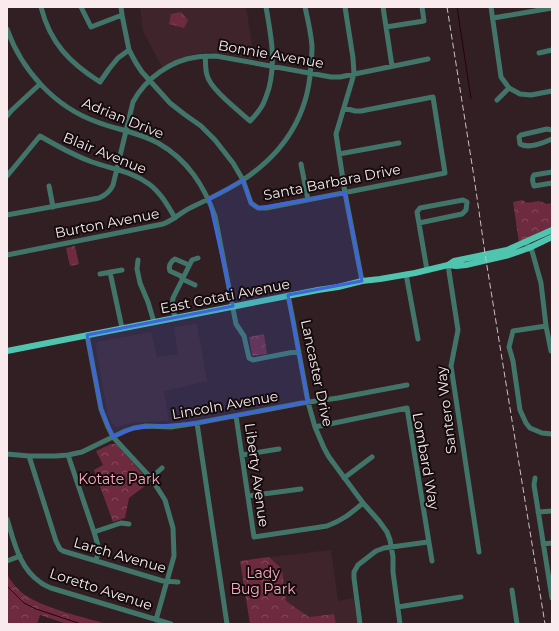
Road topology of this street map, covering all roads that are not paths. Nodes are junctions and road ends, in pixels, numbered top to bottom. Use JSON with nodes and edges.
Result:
{"nodes":[{"id":1,"x":41,"y":7,"type":"edge"},
{"id":2,"x":81,"y":7,"type":"edge"},
{"id":3,"x":121,"y":7,"type":"edge"},
{"id":4,"x":266,"y":7,"type":"edge"},
{"id":5,"x":306,"y":7,"type":"edge"},
{"id":6,"x":345,"y":7,"type":"edge"},
{"id":7,"x":383,"y":7,"type":"edge"},
{"id":8,"x":422,"y":7,"type":"edge"},
{"id":9,"x":491,"y":7,"type":"edge"},
{"id":10,"x":552,"y":8,"type":"edge"},
{"id":11,"x":122,"y":15,"type":"junction"},
{"id":12,"x":493,"y":18,"type":"junction"},
{"id":13,"x":386,"y":27,"type":"junction"},
{"id":14,"x":7,"y":29,"type":"edge"},
{"id":15,"x":129,"y":50,"type":"junction"},
{"id":16,"x":552,"y":50,"type":"edge"},
{"id":17,"x":538,"y":53,"type":"dead end"},
{"id":18,"x":205,"y":56,"type":"junction"},
{"id":19,"x":428,"y":59,"type":"dead end"},
{"id":20,"x":273,"y":66,"type":"junction"},
{"id":21,"x":392,"y":66,"type":"junction"},
{"id":22,"x":311,"y":73,"type":"junction"},
{"id":23,"x":354,"y":74,"type":"junction"},
{"id":24,"x":150,"y":81,"type":"junction"},
{"id":25,"x":40,"y":84,"type":"junction"},
{"id":26,"x":509,"y":88,"type":"junction"},
{"id":27,"x":552,"y":91,"type":"edge"},
{"id":28,"x":497,"y":100,"type":"dead end"},
{"id":29,"x":344,"y":108,"type":"junction"},
{"id":30,"x":7,"y":116,"type":"edge"},
{"id":31,"x":126,"y":130,"type":"junction"},
{"id":32,"x":552,"y":130,"type":"edge"},
{"id":33,"x":552,"y":139,"type":"edge"},
{"id":34,"x":399,"y":143,"type":"dead end"},
{"id":35,"x":339,"y":154,"type":"junction"},
{"id":36,"x":301,"y":164,"type":"dead end"},
{"id":37,"x":117,"y":168,"type":"junction"},
{"id":38,"x":552,"y":172,"type":"edge"},
{"id":39,"x":7,"y":176,"type":"edge"},
{"id":40,"x":242,"y":180,"type":"junction"},
{"id":41,"x":552,"y":183,"type":"edge"},
{"id":42,"x":49,"y":186,"type":"dead end"},
{"id":43,"x":345,"y":193,"type":"junction"},
{"id":44,"x":209,"y":199,"type":"junction"},
{"id":45,"x":308,"y":200,"type":"junction"},
{"id":46,"x":53,"y":207,"type":"junction"},
{"id":47,"x":7,"y":216,"type":"edge"},
{"id":48,"x":176,"y":218,"type":"junction"},
{"id":49,"x":419,"y":223,"type":"junction"},
{"id":50,"x":552,"y":230,"type":"edge"},
{"id":51,"x":552,"y":237,"type":"edge"},
{"id":52,"x":528,"y":245,"type":"junction"},
{"id":53,"x":7,"y":255,"type":"edge"},
{"id":54,"x":198,"y":258,"type":"dead end"},
{"id":55,"x":138,"y":260,"type":"dead end"},
{"id":56,"x":189,"y":265,"type":"junction"},
{"id":57,"x":448,"y":265,"type":"junction"},
{"id":58,"x":122,"y":270,"type":"dead end"},
{"id":59,"x":427,"y":270,"type":"junction"},
{"id":60,"x":110,"y":272,"type":"junction"},
{"id":61,"x":100,"y":274,"type":"dead end"},
{"id":62,"x":406,"y":274,"type":"junction"},
{"id":63,"x":183,"y":278,"type":"junction"},
{"id":64,"x":362,"y":281,"type":"junction"},
{"id":65,"x":195,"y":285,"type":"dead end"},
{"id":66,"x":288,"y":296,"type":"junction"},
{"id":67,"x":233,"y":306,"type":"junction"},
{"id":68,"x":175,"y":318,"type":"junction"},
{"id":69,"x":154,"y":322,"type":"junction"},
{"id":70,"x":546,"y":326,"type":"junction"},
{"id":71,"x":122,"y":328,"type":"junction"},
{"id":72,"x":87,"y":335,"type":"junction"},
{"id":73,"x":418,"y":339,"type":"dead end"},
{"id":74,"x":7,"y":350,"type":"edge"},
{"id":75,"x":299,"y":351,"type":"junction"},
{"id":76,"x":551,"y":351,"type":"dead end"},
{"id":77,"x":406,"y":385,"type":"dead end"},
{"id":78,"x":308,"y":402,"type":"junction"},
{"id":79,"x":236,"y":416,"type":"junction"},
{"id":80,"x":197,"y":423,"type":"junction"},
{"id":81,"x":315,"y":427,"type":"junction"},
{"id":82,"x":552,"y":434,"type":"edge"},
{"id":83,"x":113,"y":437,"type":"junction"},
{"id":84,"x":279,"y":449,"type":"dead end"},
{"id":85,"x":7,"y":454,"type":"edge"},
{"id":86,"x":68,"y":455,"type":"junction"},
{"id":87,"x":242,"y":455,"type":"junction"},
{"id":88,"x":29,"y":456,"type":"junction"},
{"id":89,"x":372,"y":457,"type":"dead end"},
{"id":90,"x":162,"y":468,"type":"dead end"},
{"id":91,"x":151,"y":478,"type":"junction"},
{"id":92,"x":344,"y":478,"type":"junction"},
{"id":93,"x":535,"y":478,"type":"dead end"},
{"id":94,"x":301,"y":489,"type":"dead end"},
{"id":95,"x":248,"y":496,"type":"junction"},
{"id":96,"x":363,"y":502,"type":"junction"},
{"id":97,"x":552,"y":510,"type":"edge"},
{"id":98,"x":538,"y":512,"type":"junction"},
{"id":99,"x":7,"y":519,"type":"edge"},
{"id":100,"x":129,"y":524,"type":"dead end"},
{"id":101,"x":94,"y":532,"type":"junction"},
{"id":102,"x":428,"y":542,"type":"junction"},
{"id":103,"x":552,"y":543,"type":"edge"},
{"id":104,"x":543,"y":544,"type":"junction"},
{"id":105,"x":392,"y":546,"type":"junction"},
{"id":106,"x":479,"y":552,"type":"dead end"},
{"id":107,"x":20,"y":556,"type":"junction"},
{"id":108,"x":7,"y":561,"type":"edge"},
{"id":109,"x":96,"y":561,"type":"junction"},
{"id":110,"x":432,"y":561,"type":"dead end"},
{"id":111,"x":550,"y":576,"type":"edge"},
{"id":112,"x":167,"y":582,"type":"junction"},
{"id":113,"x":178,"y":582,"type":"dead end"},
{"id":114,"x":512,"y":590,"type":"dead end"},
{"id":115,"x":461,"y":597,"type":"dead end"},
{"id":116,"x":552,"y":598,"type":"edge"},
{"id":117,"x":398,"y":607,"type":"junction"},
{"id":118,"x":156,"y":620,"type":"junction"},
{"id":119,"x":171,"y":624,"type":"edge"},
{"id":120,"x":227,"y":624,"type":"edge"},
{"id":121,"x":360,"y":624,"type":"edge"},
{"id":122,"x":400,"y":624,"type":"edge"},
{"id":123,"x":517,"y":624,"type":"edge"}],
"edges":[{"from":1,"to":15,"type":"street"},
{"from":2,"to":11,"type":"street"},
{"from":3,"to":11,"type":"street","name":"Santa Barbara Drive"},
{"from":4,"to":20,"type":"street"},
{"from":5,"to":22,"type":"street","name":"Burton Avenue"},
{"from":6,"to":23,"type":"street"},
{"from":7,"to":13,"type":"street"},
{"from":8,"to":13,"type":"street"},
{"from":9,"to":12,"type":"street"},
{"from":10,"to":12,"type":"street"},
{"from":11,"to":15,"type":"street","name":"Santa Barbara Drive"},
{"from":12,"to":26,"type":"street"},
{"from":13,"to":21,"type":"street"},
{"from":14,"to":25,"type":"street","name":"Adrian Drive"},
{"from":15,"to":24,"type":"street","name":"Santa Barbara Drive"},
{"from":16,"to":17,"type":"street"},
{"from":18,"to":20,"type":"street","name":"Bonnie Avenue"},
{"from":18,"to":20,"type":"street"},
{"from":18,"to":24,"type":"street","name":"Bonnie Avenue"},
{"from":19,"to":21,"type":"street","name":"Bonnie Avenue"},
{"from":20,"to":22,"type":"street","name":"Bonnie Avenue"},
{"from":21,"to":23,"type":"street","name":"Bonnie Avenue"},
{"from":22,"to":23,"type":"street","name":"Bonnie Avenue"},
{"from":22,"to":40,"type":"street","name":"Burton Avenue"},
{"from":23,"to":29,"type":"street"},
{"from":24,"to":31,"type":"street","name":"Bonnie Avenue"},
{"from":24,"to":40,"type":"street","name":"Santa Barbara Drive"},
{"from":25,"to":30,"type":"street"},
{"from":25,"to":31,"type":"street","name":"Adrian Drive"},
{"from":26,"to":27,"type":"street"},
{"from":26,"to":28,"type":"street"},
{"from":29,"to":35,"type":"street"},
{"from":29,"to":43,"type":"street","name":"Santa Barbara Drive"},
{"from":31,"to":37,"type":"street","name":"Bonnie Avenue"},
{"from":31,"to":44,"type":"street","name":"Adrian Drive"},
{"from":32,"to":33,"type":"street"},
{"from":34,"to":35,"type":"street"},
{"from":35,"to":43,"type":"street"},
{"from":36,"to":45,"type":"street"},
{"from":37,"to":39,"type":"street","name":"Blair Avenue"},
{"from":37,"to":46,"type":"street","name":"Bonnie Avenue"},
{"from":37,"to":48,"type":"street","name":"Blair Avenue"},
{"from":38,"to":41,"type":"street"},
{"from":40,"to":44,"type":"street","name":"Burton Avenue"},
{"from":40,"to":45,"type":"street","name":"Santa Barbara Drive"},
{"from":42,"to":46,"type":"street"},
{"from":43,"to":45,"type":"street","name":"Santa Barbara Drive"},
{"from":43,"to":64,"type":"street"},
{"from":44,"to":48,"type":"street","name":"Burton Avenue"},
{"from":44,"to":67,"type":"street","name":"Adrian Drive"},
{"from":46,"to":47,"type":"street","name":"Bonnie Avenue"},
{"from":48,"to":53,"type":"street","name":"Burton Avenue"},
{"from":49,"to":49,"type":"street"},
{"from":49,"to":59,"type":"street"},
{"from":50,"to":52,"type":"main road","name":"East Cotati Avenue"},
{"from":51,"to":52,"type":"main road","name":"East Cotati Avenue"},
{"from":52,"to":57,"type":"main road","name":"East Cotati Avenue"},
{"from":52,"to":70,"type":"street"},
{"from":54,"to":56,"type":"street"},
{"from":55,"to":69,"type":"street"},
{"from":56,"to":63,"type":"street"},
{"from":56,"to":63,"type":"street"},
{"from":57,"to":59,"type":"main road","name":"East Cotati Avenue"},
{"from":57,"to":106,"type":"street","name":"Santero Way"},
{"from":58,"to":60,"type":"street"},
{"from":59,"to":62,"type":"main road","name":"East Cotati Avenue"},
{"from":60,"to":61,"type":"street"},
{"from":60,"to":71,"type":"street"},
{"from":62,"to":64,"type":"main road","name":"East Cotati Avenue"},
{"from":62,"to":73,"type":"street"},
{"from":63,"to":65,"type":"street"},
{"from":63,"to":68,"type":"street"},
{"from":64,"to":66,"type":"main road","name":"East Cotati Avenue"},
{"from":66,"to":67,"type":"main road","name":"East Cotati Avenue"},
{"from":66,"to":75,"type":"street","name":"Lancaster Drive"},
{"from":67,"to":68,"type":"main road","name":"East Cotati Avenue"},
{"from":67,"to":75,"type":"street","name":"Adrian Drive"},
{"from":68,"to":69,"type":"main road","name":"East Cotati Avenue"},
{"from":69,"to":71,"type":"main road","name":"East Cotati Avenue"},
{"from":70,"to":76,"type":"street"},
{"from":70,"to":82,"type":"street"},
{"from":71,"to":72,"type":"main road","name":"East Cotati Avenue"},
{"from":72,"to":74,"type":"main road","name":"East Cotati Avenue"},
{"from":72,"to":83,"type":"street"},
{"from":75,"to":78,"type":"street","name":"Lancaster Drive"},
{"from":77,"to":78,"type":"street","name":"Lincoln Avenue"},
{"from":78,"to":79,"type":"street","name":"Lincoln Avenue"},
{"from":78,"to":81,"type":"street","name":"Lancaster Drive"},
{"from":79,"to":80,"type":"street","name":"Lincoln Avenue"},
{"from":79,"to":87,"type":"street","name":"Liberty Avenue"},
{"from":80,"to":83,"type":"street","name":"Lincoln Avenue"},
{"from":80,"to":120,"type":"street"},
{"from":81,"to":92,"type":"street","name":"Lancaster Drive"},
{"from":81,"to":102,"type":"street","name":"Lombard Way"},
{"from":83,"to":86,"type":"street","name":"Lincoln Avenue"},
{"from":83,"to":91,"type":"street"},
{"from":84,"to":87,"type":"street"},
{"from":85,"to":88,"type":"street","name":"Lincoln Avenue"},
{"from":86,"to":88,"type":"street","name":"Lincoln Avenue"},
{"from":86,"to":101,"type":"street"},
{"from":87,"to":95,"type":"street","name":"Liberty Avenue"},
{"from":88,"to":109,"type":"street","name":"Larch Avenue"},
{"from":89,"to":92,"type":"street"},
{"from":90,"to":91,"type":"street"},
{"from":91,"to":112,"type":"street"},
{"from":92,"to":96,"type":"street","name":"Lancaster Drive"},
{"from":93,"to":98,"type":"street"},
{"from":94,"to":95,"type":"street"},
{"from":95,"to":96,"type":"street","name":"Liberty Avenue"},
{"from":96,"to":105,"type":"street","name":"Lancaster Drive"},
{"from":97,"to":98,"type":"street"},
{"from":98,"to":104,"type":"street"},
{"from":99,"to":107,"type":"street","name":"Loretto Avenue"},
{"from":100,"to":101,"type":"street"},
{"from":101,"to":109,"type":"street"},
{"from":102,"to":105,"type":"street"},
{"from":102,"to":110,"type":"street","name":"Lombard Way"},
{"from":103,"to":104,"type":"street"},
{"from":104,"to":111,"type":"street"},
{"from":105,"to":117,"type":"street","name":"Lancaster Drive"},
{"from":105,"to":121,"type":"street"},
{"from":107,"to":108,"type":"street"},
{"from":107,"to":118,"type":"street","name":"Loretto Avenue"},
{"from":109,"to":112,"type":"street","name":"Larch Avenue"},
{"from":111,"to":116,"type":"street"},
{"from":112,"to":113,"type":"street","name":"Larch Avenue"},
{"from":112,"to":118,"type":"street"},
{"from":114,"to":123,"type":"street"},
{"from":115,"to":117,"type":"street"},
{"from":117,"to":122,"type":"street","name":"Lancaster Drive"},
{"from":118,"to":119,"type":"street","name":"Loretto Avenue"}]}
